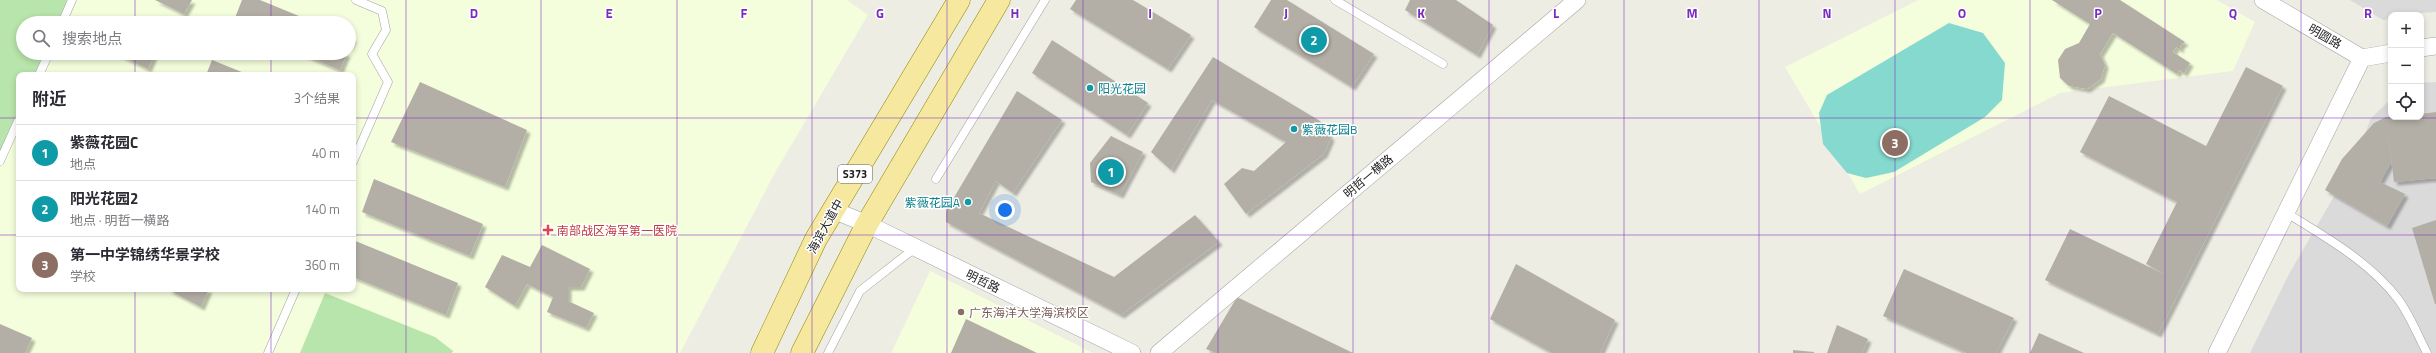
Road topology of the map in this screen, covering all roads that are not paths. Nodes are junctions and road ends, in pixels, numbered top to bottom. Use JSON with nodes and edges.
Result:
{"nodes":[{"id":1,"x":72,"y":0,"type":"edge"},
{"id":2,"x":356,"y":0,"type":"edge"},
{"id":3,"x":959,"y":0,"type":"edge"},
{"id":4,"x":999,"y":0,"type":"edge"},
{"id":5,"x":1045,"y":0,"type":"edge"},
{"id":6,"x":1334,"y":0,"type":"edge"},
{"id":7,"x":1577,"y":0,"type":"edge"},
{"id":8,"x":2263,"y":0,"type":"edge"},
{"id":9,"x":65,"y":16,"type":"edge"},
{"id":10,"x":2436,"y":46,"type":"edge"},
{"id":11,"x":2424,"y":48,"type":"edge"},
{"id":12,"x":2388,"y":54,"type":"edge"},
{"id":13,"x":2362,"y":58,"type":"junction"},
{"id":14,"x":45,"y":60,"type":"edge"},
{"id":15,"x":1442,"y":64,"type":"dead end"},
{"id":16,"x":40,"y":72,"type":"edge"},
{"id":17,"x":16,"y":126,"type":"edge"},
{"id":18,"x":356,"y":155,"type":"edge"},
{"id":19,"x":0,"y":161,"type":"edge"},
{"id":20,"x":936,"y":179,"type":"dead end"},
{"id":21,"x":833,"y":210,"type":"junction"},
{"id":22,"x":2285,"y":212,"type":"junction"},
{"id":23,"x":867,"y":224,"type":"junction"},
{"id":24,"x":915,"y":248,"type":"junction"},
{"id":25,"x":295,"y":292,"type":"edge"},
{"id":26,"x":268,"y":353,"type":"edge"},
{"id":27,"x":762,"y":353,"type":"edge"},
{"id":28,"x":802,"y":353,"type":"edge"},
{"id":29,"x":828,"y":353,"type":"edge"},
{"id":30,"x":1132,"y":353,"type":"edge"},
{"id":31,"x":1159,"y":353,"type":"edge"},
{"id":32,"x":2217,"y":353,"type":"edge"},
{"id":33,"x":2427,"y":353,"type":"edge"}],
"edges":[{"from":1,"to":9,"type":"lane"},
{"from":2,"to":18,"type":"lane"},
{"from":3,"to":21,"type":"main road","name":"海滨大道中","number":"S373"},
{"from":4,"to":23,"type":"main road","number":"S373"},
{"from":5,"to":20,"type":"lane"},
{"from":6,"to":15,"type":"lane"},
{"from":7,"to":31,"type":"street","name":"明哲一横路"},
{"from":8,"to":13,"type":"street","name":"明圆路"},
{"from":10,"to":11,"type":"street"},
{"from":12,"to":13,"type":"street"},
{"from":13,"to":22,"type":"street"},
{"from":14,"to":16,"type":"lane"},
{"from":17,"to":19,"type":"lane"},
{"from":21,"to":23,"type":"street","name":"明哲路"},
{"from":21,"to":27,"type":"main road","name":"海滨大道中","number":"S373"},
{"from":22,"to":32,"type":"street"},
{"from":22,"to":33,"type":"lane"},
{"from":23,"to":24,"type":"street","name":"明哲路"},
{"from":23,"to":28,"type":"main road","number":"S373"},
{"from":24,"to":29,"type":"lane"},
{"from":24,"to":30,"type":"street","name":"明哲路"},
{"from":25,"to":26,"type":"lane"}]}
